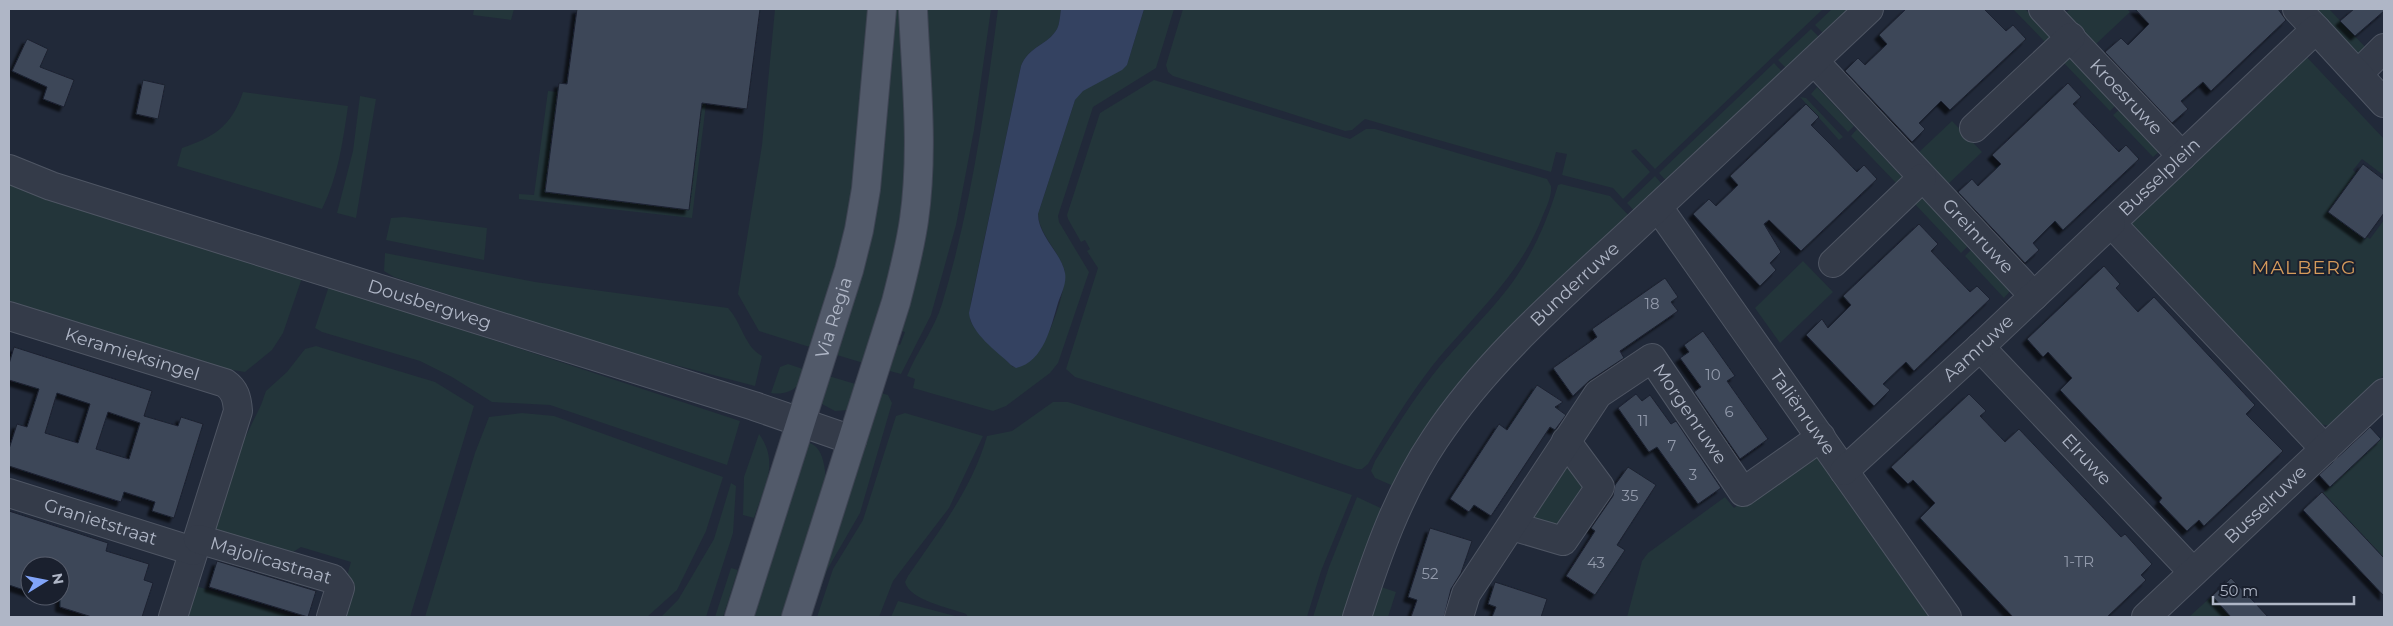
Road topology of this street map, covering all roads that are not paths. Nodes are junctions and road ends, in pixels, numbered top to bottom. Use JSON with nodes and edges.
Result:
{"nodes":[{"id":1,"x":882,"y":9,"type":"edge"},
{"id":2,"x":913,"y":9,"type":"edge"},
{"id":3,"x":1869,"y":9,"type":"edge"},
{"id":4,"x":2043,"y":9,"type":"edge"},
{"id":5,"x":2297,"y":9,"type":"edge"},
{"id":6,"x":2316,"y":29,"type":"junction"},
{"id":7,"x":2071,"y":38,"type":"junction"},
{"id":8,"x":2384,"y":48,"type":"edge"},
{"id":9,"x":1814,"y":61,"type":"junction"},
{"id":10,"x":2358,"y":74,"type":"junction"},
{"id":11,"x":2384,"y":103,"type":"edge"},
{"id":12,"x":1974,"y":128,"type":"dead end"},
{"id":13,"x":2182,"y":156,"type":"junction"},
{"id":14,"x":9,"y":169,"type":"edge"},
{"id":15,"x":1922,"y":178,"type":"junction"},
{"id":16,"x":1658,"y":206,"type":"junction"},
{"id":17,"x":2111,"y":223,"type":"junction"},
{"id":18,"x":1833,"y":263,"type":"dead end"},
{"id":19,"x":2034,"y":296,"type":"junction"},
{"id":20,"x":9,"y":316,"type":"edge"},
{"id":21,"x":1980,"y":347,"type":"junction"},
{"id":22,"x":2384,"y":393,"type":"edge"},
{"id":23,"x":238,"y":411,"type":"joint"},
{"id":24,"x":801,"y":422,"type":"junction"},
{"id":25,"x":1821,"y":437,"type":"junction"},
{"id":26,"x":852,"y":440,"type":"junction"},
{"id":27,"x":1566,"y":441,"type":"junction"},
{"id":28,"x":2325,"y":449,"type":"junction"},
{"id":29,"x":1844,"y":471,"type":"junction"},
{"id":30,"x":9,"y":493,"type":"edge"},
{"id":31,"x":1512,"y":526,"type":"junction"},
{"id":32,"x":195,"y":545,"type":"junction"},
{"id":33,"x":2193,"y":572,"type":"junction"},
{"id":34,"x":173,"y":617,"type":"edge"},
{"id":35,"x":331,"y":617,"type":"edge"},
{"id":36,"x":739,"y":617,"type":"edge"},
{"id":37,"x":796,"y":617,"type":"edge"},
{"id":38,"x":1357,"y":617,"type":"edge"},
{"id":39,"x":1459,"y":617,"type":"edge"},
{"id":40,"x":1947,"y":617,"type":"edge"},
{"id":41,"x":2146,"y":617,"type":"edge"}],
"edges":[{"from":1,"to":24,"type":"main road","name":"Via Regia"},
{"from":2,"to":26,"type":"main road"},
{"from":3,"to":9,"type":"street","name":"Bunderruwe"},
{"from":4,"to":7,"type":"street","name":"Kroesruwe"},
{"from":5,"to":6,"type":"street"},
{"from":6,"to":10,"type":"street"},
{"from":6,"to":13,"type":"street","name":"Busselplein"},
{"from":7,"to":12,"type":"street"},
{"from":7,"to":13,"type":"street","name":"Kroesruwe"},
{"from":8,"to":10,"type":"street"},
{"from":9,"to":15,"type":"street","name":"Greinruwe"},
{"from":9,"to":16,"type":"street","name":"Bunderruwe"},
{"from":10,"to":11,"type":"street"},
{"from":13,"to":17,"type":"street","name":"Busselplein"},
{"from":14,"to":24,"type":"street","name":"Dousbergweg"},
{"from":15,"to":18,"type":"street"},
{"from":15,"to":19,"type":"street","name":"Greinruwe"},
{"from":16,"to":25,"type":"street","name":"Taliënruwe"},
{"from":16,"to":38,"type":"street","name":"Bunderruwe"},
{"from":17,"to":19,"type":"street","name":"Aamruwe"},
{"from":17,"to":28,"type":"street","name":"Busselplein"},
{"from":19,"to":21,"type":"street","name":"Aamruwe"},
{"from":20,"to":23,"type":"street","name":"Keramieksingel"},
{"from":21,"to":29,"type":"street","name":"Aamruwe"},
{"from":21,"to":33,"type":"street","name":"Elruwe"},
{"from":22,"to":28,"type":"street","name":"Busselruwe"},
{"from":23,"to":32,"type":"street","name":"Majolicastraat"},
{"from":24,"to":26,"type":"street","name":"Dousbergweg"},
{"from":24,"to":36,"type":"main road","name":"Via Regia"},
{"from":25,"to":27,"type":"street","name":"Morgenruwe"},
{"from":25,"to":29,"type":"street","name":"Taliënruwe"},
{"from":26,"to":37,"type":"main road"},
{"from":27,"to":31,"type":"street","name":"Morgenruwe"},
{"from":27,"to":31,"type":"street"},
{"from":28,"to":33,"type":"street","name":"Busselruwe"},
{"from":29,"to":40,"type":"street","name":"Taliënruwe"},
{"from":30,"to":32,"type":"street","name":"Granietstraat"},
{"from":31,"to":39,"type":"street","name":"Morgenruwe"},
{"from":32,"to":34,"type":"street","name":"Majolicastraat"},
{"from":32,"to":35,"type":"street","name":"Majolicastraat"},
{"from":33,"to":41,"type":"street","name":"Busselruwe"}]}
